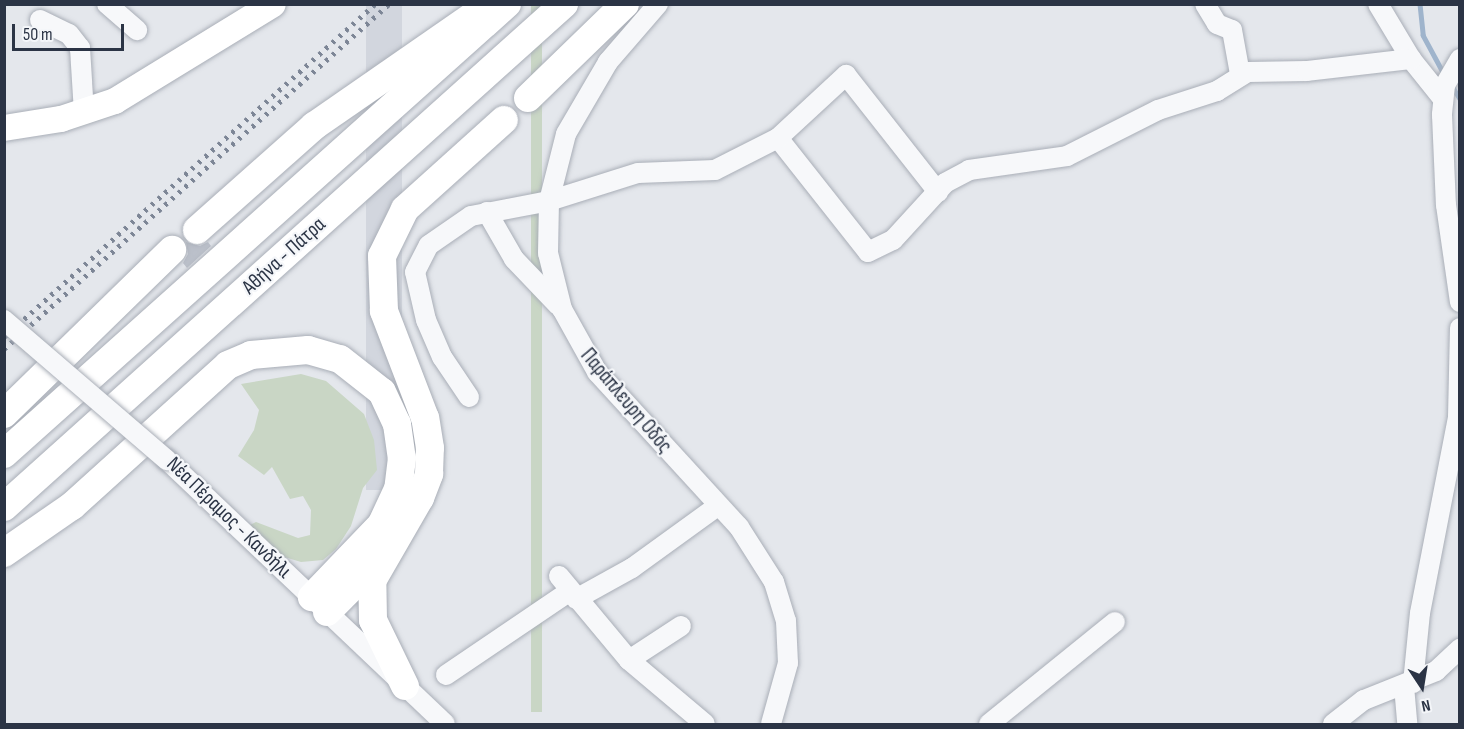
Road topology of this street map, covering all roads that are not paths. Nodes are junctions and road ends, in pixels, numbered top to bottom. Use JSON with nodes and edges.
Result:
{"nodes":[{"id":1,"x":107,"y":4,"type":"edge"},
{"id":2,"x":273,"y":4,"type":"edge"},
{"id":3,"x":494,"y":4,"type":"edge"},
{"id":4,"x":507,"y":4,"type":"edge"},
{"id":5,"x":564,"y":4,"type":"edge"},
{"id":6,"x":625,"y":4,"type":"edge"},
{"id":7,"x":658,"y":4,"type":"edge"},
{"id":8,"x":1205,"y":4,"type":"edge"},
{"id":9,"x":1378,"y":4,"type":"edge"},
{"id":10,"x":40,"y":20,"type":"dead end"},
{"id":11,"x":137,"y":30,"type":"dead end"},
{"id":12,"x":1411,"y":59,"type":"junction"},
{"id":13,"x":1458,"y":64,"type":"edge"},
{"id":14,"x":1240,"y":74,"type":"junction"},
{"id":15,"x":528,"y":98,"type":"dead end"},
{"id":16,"x":1443,"y":99,"type":"junction"},
{"id":17,"x":84,"y":113,"type":"junction"},
{"id":18,"x":504,"y":120,"type":"dead end"},
{"id":19,"x":4,"y":128,"type":"edge"},
{"id":20,"x":778,"y":138,"type":"junction"},
{"id":21,"x":938,"y":192,"type":"junction"},
{"id":22,"x":549,"y":201,"type":"junction"},
{"id":23,"x":487,"y":212,"type":"junction"},
{"id":24,"x":197,"y":230,"type":"dead end"},
{"id":25,"x":172,"y":250,"type":"dead end"},
{"id":26,"x":1460,"y":302,"type":"edge"},
{"id":27,"x":562,"y":309,"type":"junction"},
{"id":28,"x":4,"y":320,"type":"edge"},
{"id":29,"x":1460,"y":328,"type":"edge"},
{"id":30,"x":469,"y":398,"type":"dead end"},
{"id":31,"x":4,"y":414,"type":"edge"},
{"id":32,"x":4,"y":454,"type":"edge"},
{"id":33,"x":719,"y":505,"type":"junction"},
{"id":34,"x":4,"y":507,"type":"edge"},
{"id":35,"x":4,"y":553,"type":"edge"},
{"id":36,"x":385,"y":554,"type":"junction"},
{"id":37,"x":568,"y":589,"type":"junction"},
{"id":38,"x":319,"y":605,"type":"junction"},
{"id":39,"x":1115,"y":621,"type":"dead end"},
{"id":40,"x":681,"y":626,"type":"dead end"},
{"id":41,"x":1460,"y":649,"type":"edge"},
{"id":42,"x":629,"y":660,"type":"junction"},
{"id":43,"x":446,"y":675,"type":"dead end"},
{"id":44,"x":1408,"y":685,"type":"junction"},
{"id":45,"x":405,"y":686,"type":"junction"},
{"id":46,"x":445,"y":724,"type":"edge"},
{"id":47,"x":705,"y":724,"type":"edge"},
{"id":48,"x":771,"y":724,"type":"edge"},
{"id":49,"x":989,"y":724,"type":"edge"},
{"id":50,"x":1333,"y":724,"type":"edge"},
{"id":51,"x":1407,"y":724,"type":"edge"}],
"edges":[{"from":1,"to":11,"type":"street"},
{"from":2,"to":17,"type":"main road"},
{"from":3,"to":24,"type":"highway"},
{"from":4,"to":32,"type":"highway","name":"Αθήνα - Πάτρα"},
{"from":5,"to":34,"type":"highway","name":"Αθήνα - Πάτρα"},
{"from":6,"to":15,"type":"highway"},
{"from":7,"to":22,"type":"street","name":"Παράπλευρη Οδός"},
{"from":8,"to":14,"type":"street"},
{"from":9,"to":12,"type":"street"},
{"from":10,"to":17,"type":"street"},
{"from":12,"to":14,"type":"street"},
{"from":12,"to":16,"type":"street"},
{"from":13,"to":16,"type":"street"},
{"from":14,"to":21,"type":"street"},
{"from":16,"to":26,"type":"street"},
{"from":17,"to":19,"type":"main road"},
{"from":18,"to":36,"type":"highway"},
{"from":20,"to":21,"type":"street"},
{"from":20,"to":21,"type":"street"},
{"from":20,"to":22,"type":"street"},
{"from":22,"to":23,"type":"street"},
{"from":22,"to":27,"type":"street","name":"Παράπλευρη Οδός"},
{"from":23,"to":27,"type":"street"},
{"from":23,"to":30,"type":"street"},
{"from":25,"to":31,"type":"highway"},
{"from":27,"to":33,"type":"street","name":"Παράπλευρη Οδός"},
{"from":28,"to":38,"type":"street","name":"Νέα Πέραμος - Κανδήλι","bridge":true},
{"from":29,"to":44,"type":"street"},
{"from":33,"to":37,"type":"street"},
{"from":33,"to":48,"type":"street","name":"Παράπλευρη Οδός"},
{"from":35,"to":38,"type":"highway"},
{"from":36,"to":38,"type":"highway"},
{"from":36,"to":45,"type":"highway"},
{"from":37,"to":42,"type":"street"},
{"from":37,"to":43,"type":"street"},
{"from":38,"to":45,"type":"street","name":"Νέα Πέραμος - Κανδήλι"},
{"from":39,"to":49,"type":"street"},
{"from":40,"to":42,"type":"street"},
{"from":41,"to":44,"type":"street"},
{"from":42,"to":47,"type":"street"},
{"from":44,"to":50,"type":"street"},
{"from":44,"to":51,"type":"street"},
{"from":45,"to":46,"type":"street","name":"Νέα Πέραμος - Κανδήλι"}]}
